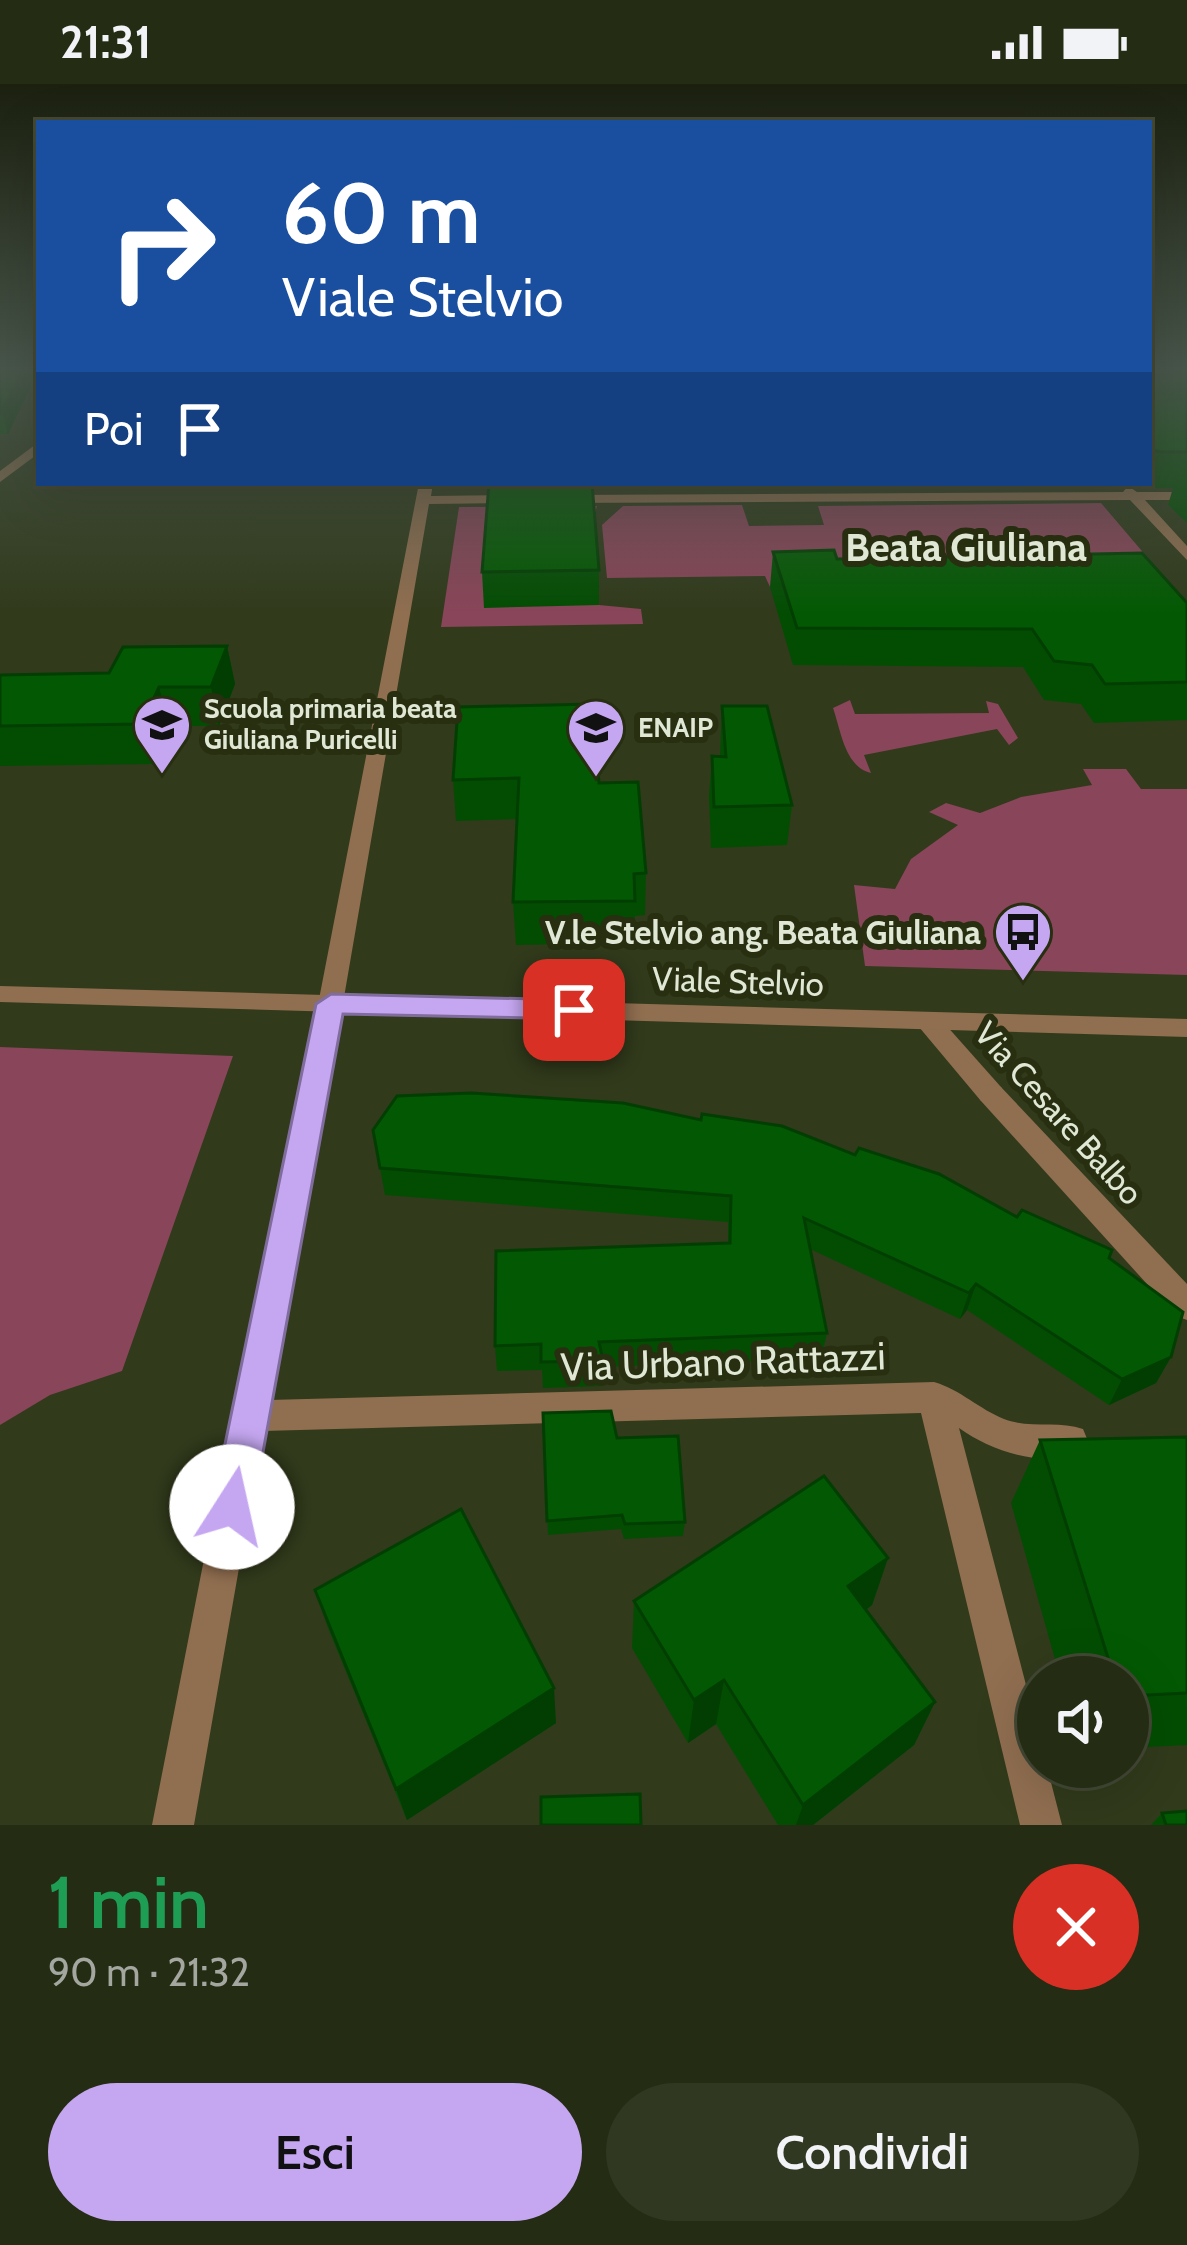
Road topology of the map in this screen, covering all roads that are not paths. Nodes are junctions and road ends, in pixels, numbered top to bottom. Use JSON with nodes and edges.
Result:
{"nodes":[{"id":1,"x":33,"y":451,"type":"edge"},
{"id":2,"x":0,"y":478,"type":"edge"},
{"id":3,"x":1124,"y":486,"type":"edge"},
{"id":4,"x":424,"y":491,"type":"edge"},
{"id":5,"x":1187,"y":496,"type":"edge"},
{"id":6,"x":1136,"y":497,"type":"junction"},
{"id":7,"x":524,"y":499,"type":"edge"},
{"id":8,"x":548,"y":499,"type":"edge"},
{"id":9,"x":1187,"y":555,"type":"edge"},
{"id":10,"x":0,"y":994,"type":"edge"},
{"id":11,"x":331,"y":1004,"type":"junction"},
{"id":12,"x":928,"y":1021,"type":"junction"},
{"id":13,"x":1187,"y":1028,"type":"edge"},
{"id":14,"x":1187,"y":1306,"type":"edge"},
{"id":15,"x":934,"y":1397,"type":"junction"},
{"id":16,"x":249,"y":1416,"type":"junction"},
{"id":17,"x":1103,"y":1442,"type":"edge"},
{"id":18,"x":173,"y":1825,"type":"edge"},
{"id":19,"x":1041,"y":1825,"type":"edge"}],
"edges":[{"from":1,"to":2,"type":"street"},
{"from":3,"to":6,"type":"street"},
{"from":4,"to":7,"type":"street"},
{"from":4,"to":11,"type":"street"},
{"from":5,"to":6,"type":"street"},
{"from":6,"to":8,"type":"street"},
{"from":6,"to":9,"type":"street"},
{"from":10,"to":11,"type":"street","name":"Viale Stelvio"},
{"from":11,"to":12,"type":"street","name":"Viale Stelvio"},
{"from":11,"to":16,"type":"street"},
{"from":12,"to":13,"type":"street","name":"Viale Stelvio"},
{"from":12,"to":14,"type":"street","name":"Via Cesare Balbo"},
{"from":15,"to":16,"type":"street","name":"Via Urbano Rattazzi"},
{"from":15,"to":17,"type":"street"},
{"from":15,"to":19,"type":"street"},
{"from":16,"to":18,"type":"street"}]}
